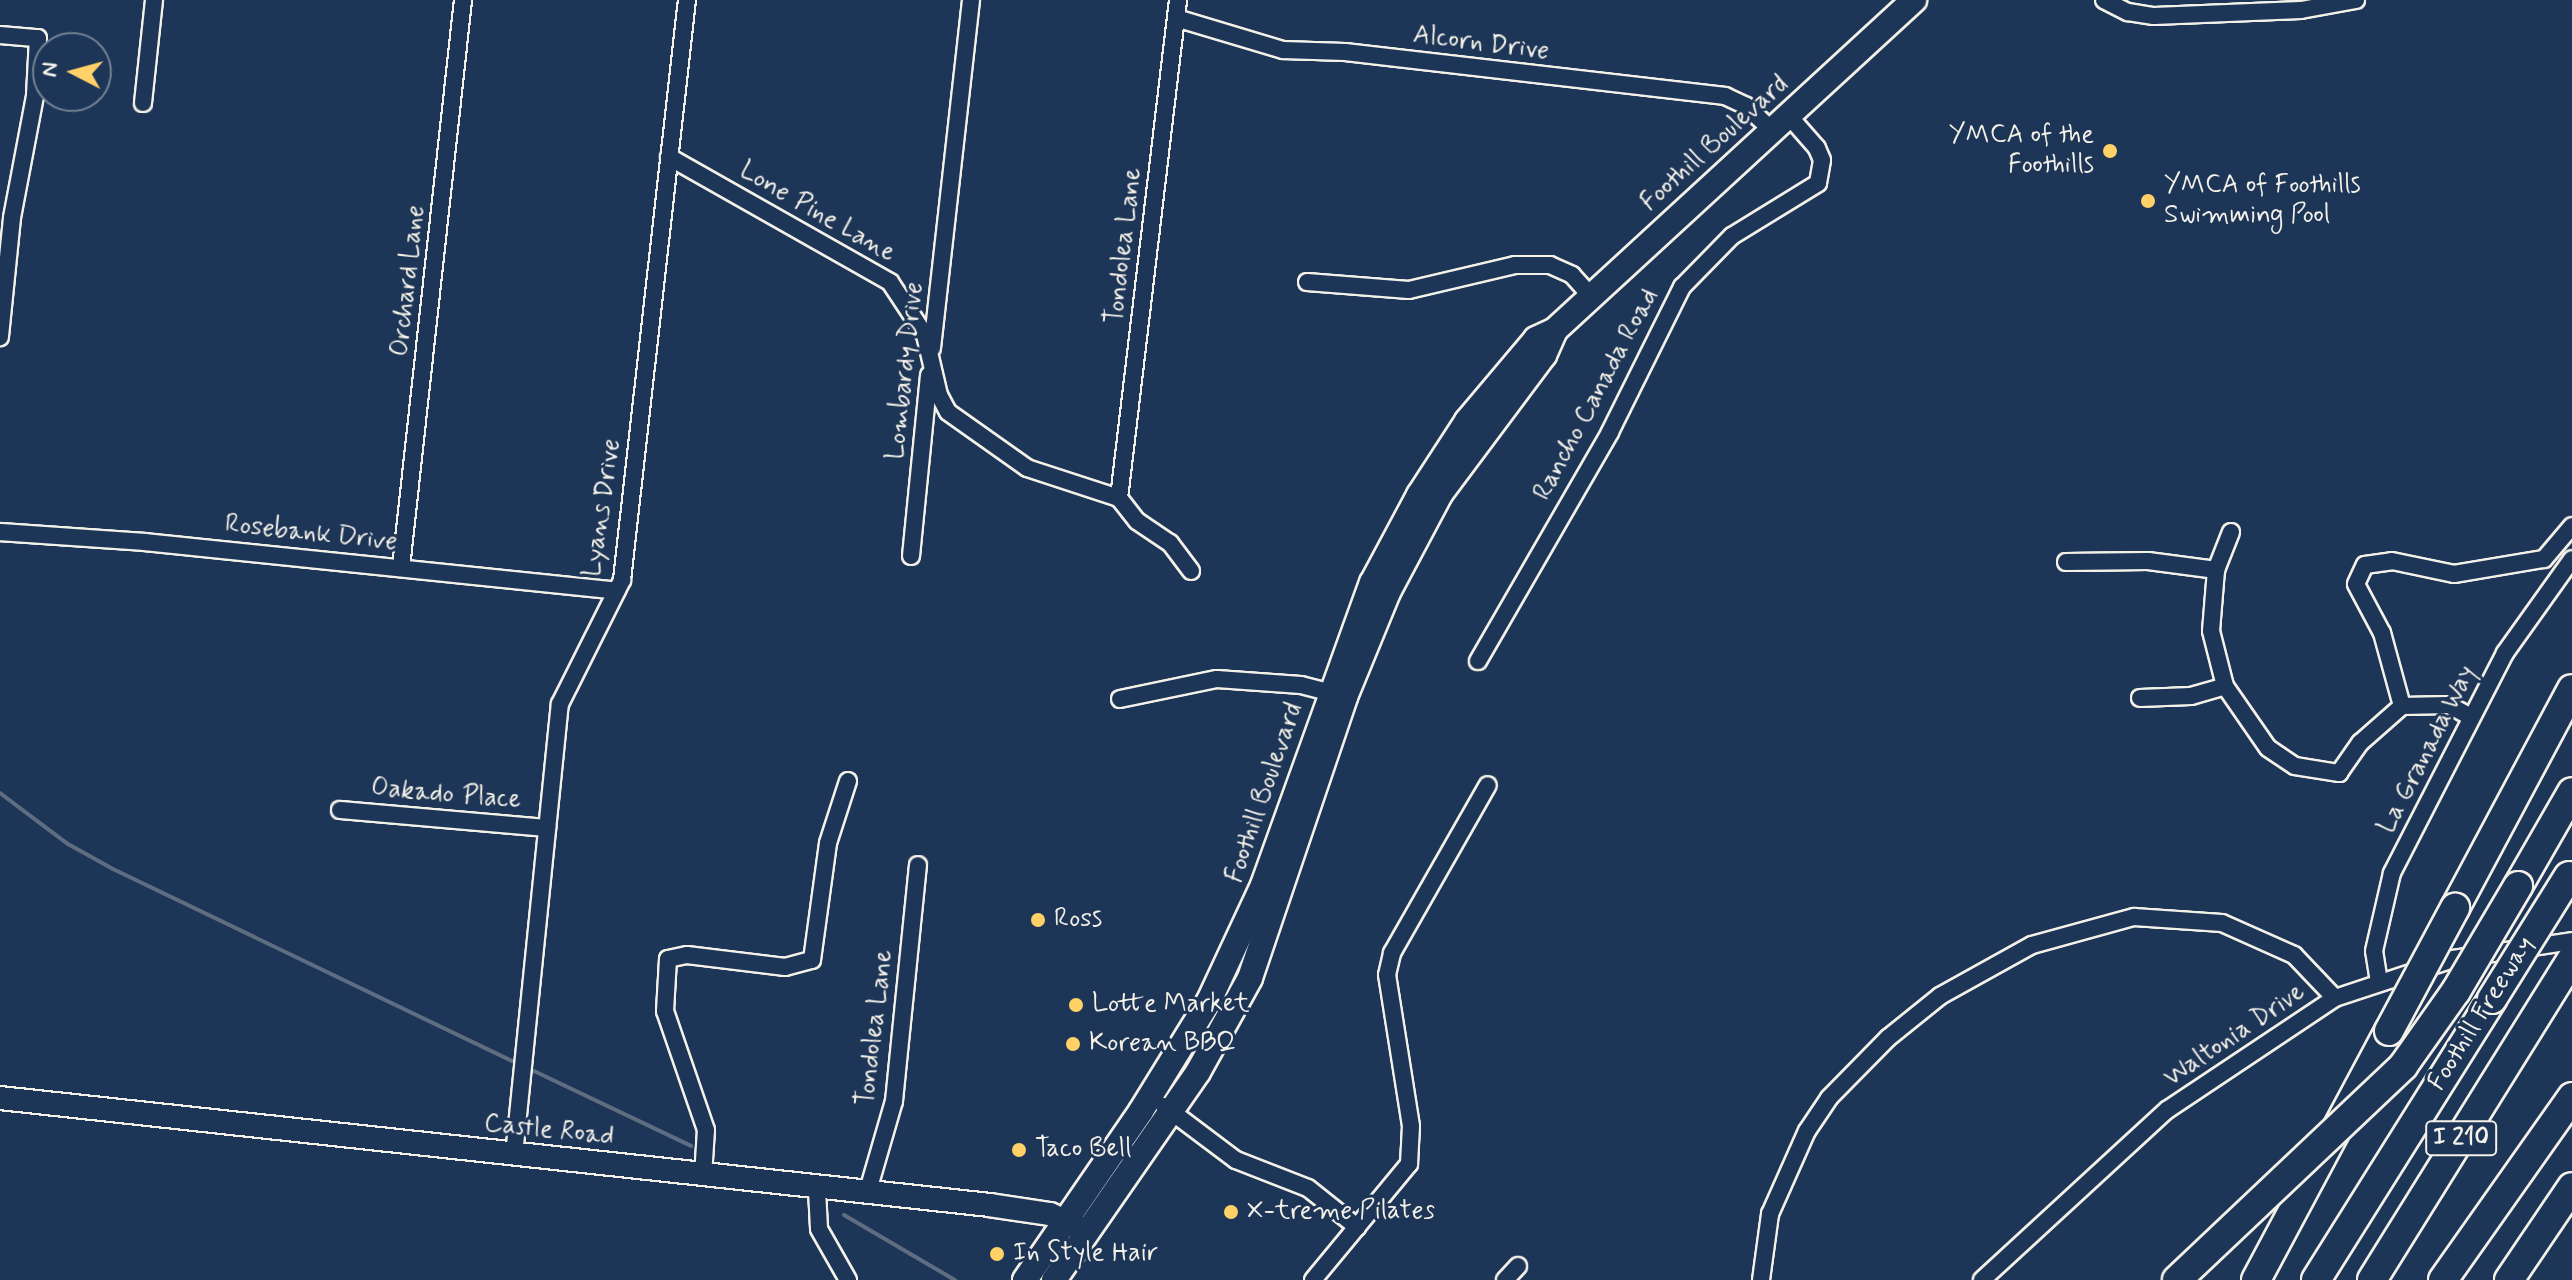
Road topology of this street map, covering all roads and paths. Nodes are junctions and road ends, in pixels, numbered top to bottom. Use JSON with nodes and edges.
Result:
{"nodes":[{"id":1,"x":154,"y":0,"type":"edge"},
{"id":2,"x":463,"y":0,"type":"edge"},
{"id":3,"x":687,"y":0,"type":"edge"},
{"id":4,"x":971,"y":0,"type":"edge"},
{"id":5,"x":1178,"y":0,"type":"edge"},
{"id":6,"x":1914,"y":0,"type":"edge"},
{"id":7,"x":2104,"y":0,"type":"edge"},
{"id":8,"x":2356,"y":0,"type":"edge"},
{"id":9,"x":1176,"y":18,"type":"junction"},
{"id":10,"x":0,"y":35,"type":"edge"},
{"id":11,"x":143,"y":103,"type":"dead end"},
{"id":12,"x":1781,"y":123,"type":"junction"},
{"id":13,"x":669,"y":157,"type":"junction"},
{"id":14,"x":6,"y":216,"type":"edge"},
{"id":15,"x":1307,"y":282,"type":"dead end"},
{"id":16,"x":1591,"y":296,"type":"junction"},
{"id":17,"x":0,"y":337,"type":"edge"},
{"id":18,"x":931,"y":357,"type":"junction"},
{"id":19,"x":1119,"y":498,"type":"junction"},
{"id":20,"x":2572,"y":526,"type":"edge"},
{"id":21,"x":0,"y":532,"type":"edge"},
{"id":22,"x":2231,"y":532,"type":"dead end"},
{"id":23,"x":911,"y":556,"type":"dead end"},
{"id":24,"x":2544,"y":559,"type":"junction"},
{"id":25,"x":2572,"y":559,"type":"edge"},
{"id":26,"x":2066,"y":562,"type":"dead end"},
{"id":27,"x":401,"y":567,"type":"junction"},
{"id":28,"x":2216,"y":570,"type":"junction"},
{"id":29,"x":1191,"y":571,"type":"dead end"},
{"id":30,"x":2558,"y":575,"type":"junction"},
{"id":31,"x":616,"y":591,"type":"junction"},
{"id":32,"x":1478,"y":661,"type":"dead end"},
{"id":33,"x":2225,"y":686,"type":"junction"},
{"id":34,"x":2572,"y":689,"type":"edge"},
{"id":35,"x":1338,"y":694,"type":"junction"},
{"id":36,"x":2140,"y":698,"type":"dead end"},
{"id":37,"x":1120,"y":699,"type":"dead end"},
{"id":38,"x":2402,"y":706,"type":"junction"},
{"id":39,"x":2471,"y":717,"type":"junction"},
{"id":40,"x":848,"y":781,"type":"dead end"},
{"id":41,"x":1488,"y":785,"type":"dead end"},
{"id":42,"x":2572,"y":792,"type":"edge"},
{"id":43,"x":340,"y":810,"type":"dead end"},
{"id":44,"x":547,"y":828,"type":"junction"},
{"id":45,"x":1292,"y":832,"type":"junction"},
{"id":46,"x":918,"y":865,"type":"dead end"},
{"id":47,"x":2570,"y":873,"type":"edge"},
{"id":48,"x":2572,"y":941,"type":"edge"},
{"id":49,"x":2572,"y":959,"type":"edge"},
{"id":50,"x":2379,"y":982,"type":"junction"},
{"id":51,"x":2335,"y":998,"type":"junction"},
{"id":52,"x":1151,"y":1096,"type":"junction"},
{"id":53,"x":0,"y":1098,"type":"edge"},
{"id":54,"x":2571,"y":1099,"type":"edge"},
{"id":55,"x":1172,"y":1112,"type":"junction"},
{"id":56,"x":514,"y":1155,"type":"junction"},
{"id":57,"x":703,"y":1176,"type":"junction"},
{"id":58,"x":2572,"y":1187,"type":"edge"},
{"id":59,"x":817,"y":1190,"type":"junction"},
{"id":60,"x":867,"y":1194,"type":"junction"},
{"id":61,"x":1066,"y":1220,"type":"junction"},
{"id":62,"x":1357,"y":1227,"type":"junction"},
{"id":63,"x":1088,"y":1232,"type":"junction"},
{"id":64,"x":1518,"y":1266,"type":"dead end"},
{"id":65,"x":848,"y":1280,"type":"edge"},
{"id":66,"x":1025,"y":1280,"type":"edge"},
{"id":67,"x":1054,"y":1280,"type":"edge"},
{"id":68,"x":1313,"y":1280,"type":"edge"},
{"id":69,"x":1505,"y":1280,"type":"edge"},
{"id":70,"x":1761,"y":1280,"type":"edge"},
{"id":71,"x":1982,"y":1280,"type":"edge"},
{"id":72,"x":2177,"y":1280,"type":"edge"},
{"id":73,"x":2256,"y":1280,"type":"edge"},
{"id":74,"x":2316,"y":1280,"type":"edge"},
{"id":75,"x":2372,"y":1280,"type":"edge"},
{"id":76,"x":2443,"y":1280,"type":"edge"},
{"id":77,"x":2509,"y":1280,"type":"edge"}],
"edges":[{"from":1,"to":11,"type":"street"},
{"from":2,"to":27,"type":"street","name":"Orchard Lane"},
{"from":3,"to":13,"type":"street","name":"Lyans Drive"},
{"from":4,"to":18,"type":"street","name":"Lombardy Drive"},
{"from":5,"to":9,"type":"street","name":"Tondolea Lane"},
{"from":6,"to":12,"type":"main road","name":"Foothill Boulevard"},
{"from":7,"to":8,"type":"street"},
{"from":9,"to":12,"type":"street","name":"Alcorn Drive"},
{"from":9,"to":19,"type":"street","name":"Tondolea Lane"},
{"from":10,"to":14,"type":"street"},
{"from":12,"to":16,"type":"main road","name":"Foothill Boulevard"},
{"from":12,"to":32,"type":"street","name":"Rancho Canada Road"},
{"from":13,"to":18,"type":"street","name":"Lone Pine Lane"},
{"from":13,"to":31,"type":"street","name":"Lyans Drive"},
{"from":14,"to":17,"type":"street"},
{"from":15,"to":16,"type":"street"},
{"from":16,"to":35,"type":"main road","name":"Foothill Boulevard"},
{"from":18,"to":19,"type":"street","name":"Lone Pine Lane"},
{"from":18,"to":23,"type":"street","name":"Lombardy Drive"},
{"from":19,"to":29,"type":"street","name":"Lone Pine Lane"},
{"from":20,"to":24,"type":"street"},
{"from":21,"to":27,"type":"street","name":"Rosebank Drive"},
{"from":22,"to":28,"type":"street"},
{"from":24,"to":30,"type":"street"},
{"from":24,"to":38,"type":"street"},
{"from":25,"to":30,"type":"street","name":"La Granada Way"},
{"from":26,"to":28,"type":"street"},
{"from":27,"to":31,"type":"street","name":"Rosebank Drive"},
{"from":28,"to":33,"type":"street"},
{"from":30,"to":39,"type":"street","name":"La Granada Way"},
{"from":31,"to":44,"type":"street","name":"Lyans Drive"},
{"from":33,"to":36,"type":"street"},
{"from":33,"to":38,"type":"street"},
{"from":34,"to":73,"type":"highway","bridge":true},
{"from":35,"to":37,"type":"street"},
{"from":35,"to":45,"type":"main road","name":"Foothill Boulevard"},
{"from":38,"to":39,"type":"street"},
{"from":39,"to":50,"type":"street","name":"La Granada Way"},
{"from":40,"to":57,"type":"street"},
{"from":41,"to":62,"type":"street"},
{"from":42,"to":72,"type":"highway","bridge":true},
{"from":43,"to":44,"type":"street","name":"Oakado Place"},
{"from":44,"to":56,"type":"street","name":"Lyans Drive"},
{"from":45,"to":52,"type":"main road","name":"Foothill Boulevard"},
{"from":45,"to":55,"type":"main road","name":"Foothill Boulevard"},
{"from":46,"to":60,"type":"street","name":"Tondolea Lane"},
{"from":47,"to":74,"type":"highway","name":"Foothill Freeway","number":"I 210","bridge":true},
{"from":48,"to":50,"type":"street","name":"Waltonia Drive"},
{"from":49,"to":75,"type":"highway","name":"Foothill Freeway","number":"I 210"},
{"from":50,"to":51,"type":"street","name":"Waltonia Drive"},
{"from":51,"to":70,"type":"street"},
{"from":51,"to":71,"type":"street","name":"Waltonia Drive"},
{"from":52,"to":55,"type":"street"},
{"from":52,"to":61,"type":"main road","name":"Foothill Boulevard"},
{"from":53,"to":56,"type":"street","name":"Castle Road"},
{"from":54,"to":76,"type":"highway"},
{"from":55,"to":62,"type":"street"},
{"from":55,"to":63,"type":"main road","name":"Foothill Boulevard"},
{"from":56,"to":57,"type":"street","name":"Castle Road"},
{"from":57,"to":59,"type":"street","name":"Castle Road"},
{"from":58,"to":77,"type":"highway"},
{"from":59,"to":60,"type":"street","name":"Castle Road"},
{"from":59,"to":65,"type":"street"},
{"from":60,"to":61,"type":"street","name":"Castle Road"},
{"from":61,"to":63,"type":"street","name":"Castle Road"},
{"from":61,"to":66,"type":"main road","name":"Foothill Boulevard"},
{"from":62,"to":68,"type":"street"},
{"from":63,"to":67,"type":"main road","name":"Foothill Boulevard"},
{"from":64,"to":69,"type":"street"}]}
